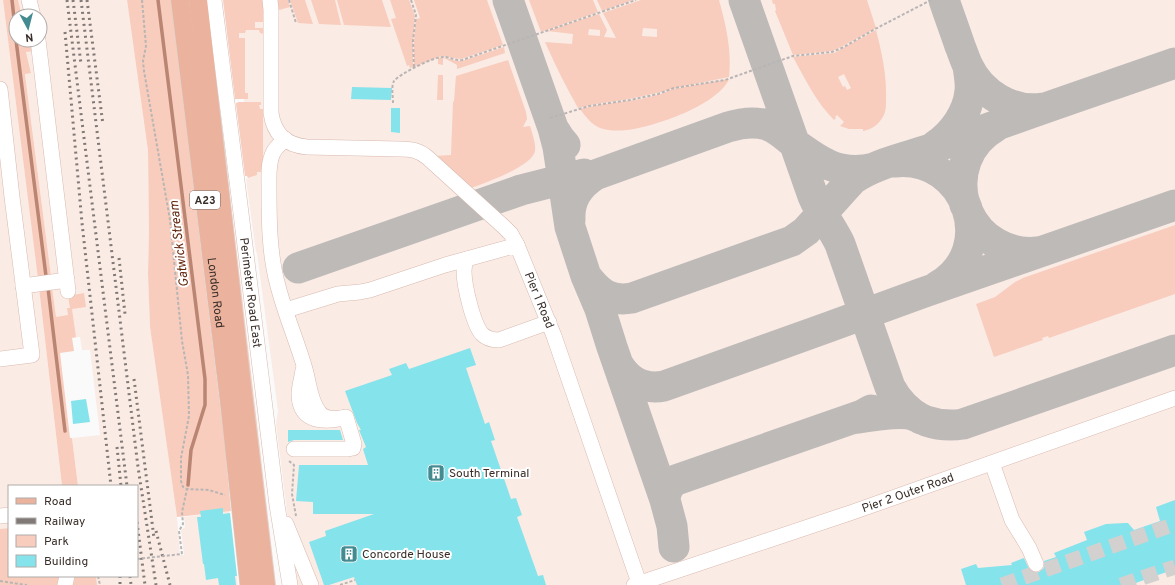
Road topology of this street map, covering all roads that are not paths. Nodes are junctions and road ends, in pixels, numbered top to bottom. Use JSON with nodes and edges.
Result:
{"nodes":[{"id":1,"x":180,"y":0,"type":"edge"},
{"id":2,"x":198,"y":0,"type":"edge"},
{"id":3,"x":214,"y":0,"type":"edge"},
{"id":4,"x":270,"y":0,"type":"edge"},
{"id":5,"x":39,"y":48,"type":"edge"},
{"id":6,"x":1,"y":95,"type":"edge"},
{"id":7,"x":285,"y":139,"type":"junction"},
{"id":8,"x":517,"y":245,"type":"junction"},
{"id":9,"x":467,"y":259,"type":"junction"},
{"id":10,"x":23,"y":286,"type":"junction"},
{"id":11,"x":286,"y":310,"type":"junction"},
{"id":12,"x":549,"y":322,"type":"junction"},
{"id":13,"x":0,"y":359,"type":"edge"},
{"id":14,"x":1175,"y":398,"type":"edge"},
{"id":15,"x":294,"y":449,"type":"dead end"},
{"id":16,"x":992,"y":463,"type":"junction"},
{"id":17,"x":278,"y":505,"type":"junction"},
{"id":18,"x":1036,"y":564,"type":"dead end"},
{"id":19,"x":637,"y":584,"type":"edge"},
{"id":20,"x":249,"y":585,"type":"edge"},
{"id":21,"x":266,"y":585,"type":"edge"},
{"id":22,"x":290,"y":585,"type":"edge"},
{"id":23,"x":311,"y":585,"type":"edge"}],
"edges":[{"from":1,"to":20,"type":"main road","name":"London Road","number":"A23"},
{"from":2,"to":21,"type":"main road","name":"London Road","number":"A23"},
{"from":3,"to":17,"type":"street","name":"Perimeter Road East"},
{"from":4,"to":7,"type":"street"},
{"from":5,"to":10,"type":"street"},
{"from":6,"to":10,"type":"street"},
{"from":7,"to":8,"type":"street","name":"Pier 1 Road"},
{"from":7,"to":11,"type":"street"},
{"from":8,"to":9,"type":"street"},
{"from":8,"to":12,"type":"street","name":"Pier 1 Road"},
{"from":9,"to":11,"type":"street"},
{"from":9,"to":12,"type":"street"},
{"from":10,"to":13,"type":"street"},
{"from":11,"to":15,"type":"street"},
{"from":12,"to":19,"type":"street","name":"Pier 1 Road"},
{"from":14,"to":16,"type":"street","name":"Pier 2 Outer Road"},
{"from":16,"to":18,"type":"street"},
{"from":16,"to":19,"type":"street","name":"Pier 2 Outer Road"},
{"from":17,"to":22,"type":"street","name":"Perimeter Road East"},
{"from":17,"to":23,"type":"street"}]}
